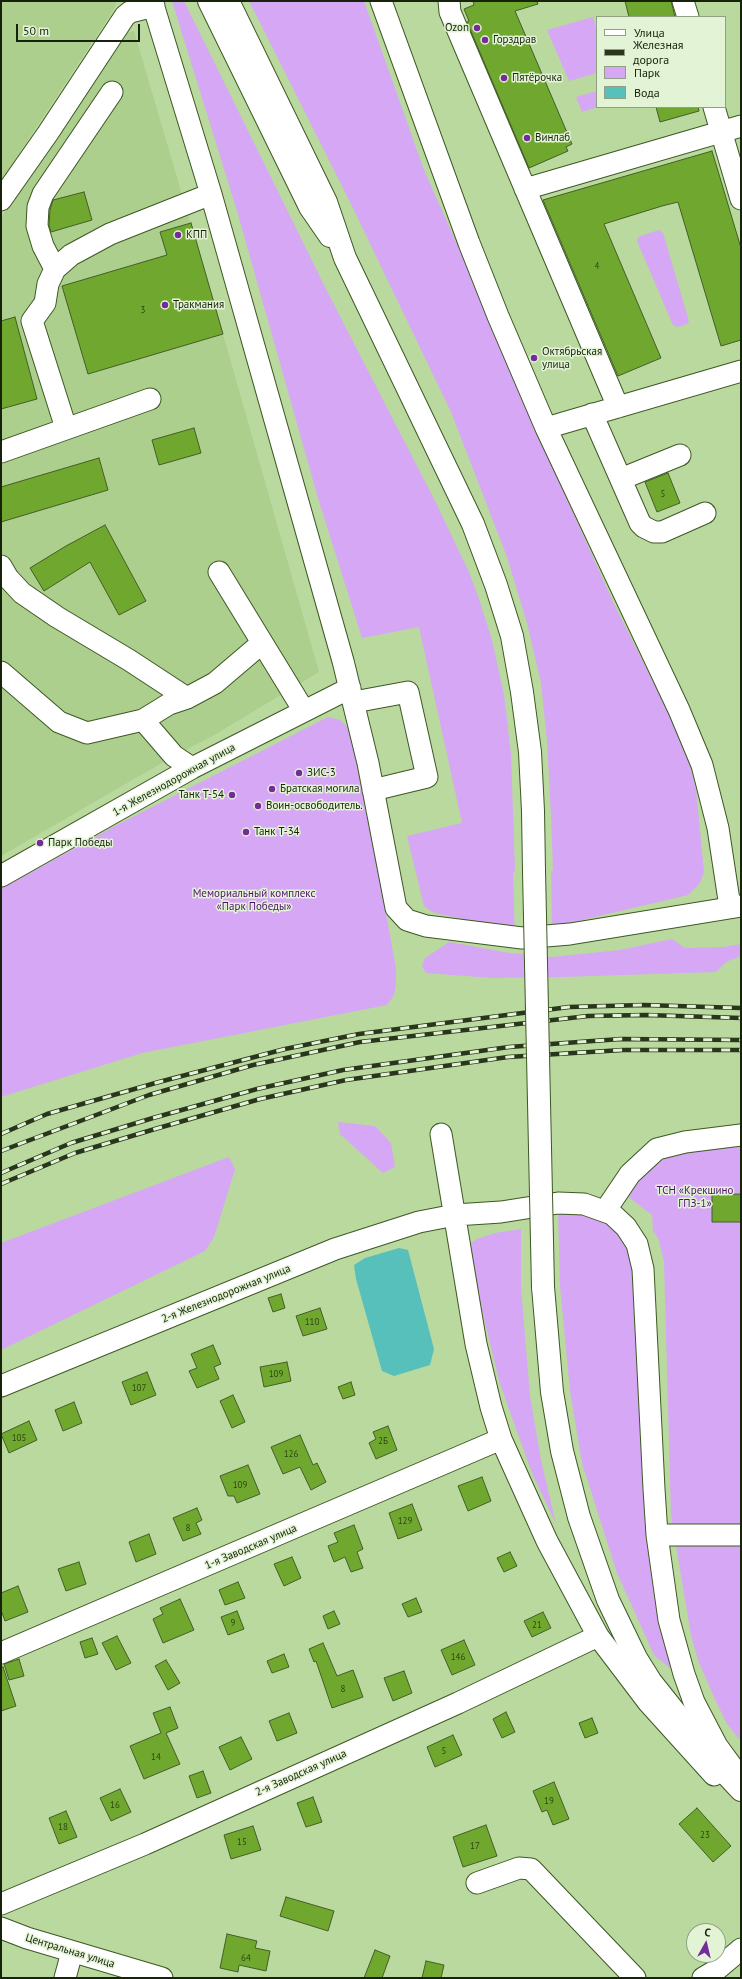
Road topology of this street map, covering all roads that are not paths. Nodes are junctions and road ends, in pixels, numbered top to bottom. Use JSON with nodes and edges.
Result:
{"nodes":[{"id":1,"x":209,"y":1,"type":"edge"},
{"id":2,"x":228,"y":1,"type":"edge"},
{"id":3,"x":382,"y":1,"type":"edge"},
{"id":4,"x":449,"y":1,"type":"edge"},
{"id":5,"x":683,"y":1,"type":"edge"},
{"id":6,"x":153,"y":4,"type":"edge"},
{"id":7,"x":688,"y":16,"type":"edge"},
{"id":8,"x":112,"y":92,"type":"dead end"},
{"id":9,"x":714,"y":108,"type":"edge"},
{"id":10,"x":741,"y":126,"type":"edge"},
{"id":11,"x":721,"y":132,"type":"junction"},
{"id":12,"x":525,"y":189,"type":"junction"},
{"id":13,"x":211,"y":194,"type":"junction"},
{"id":14,"x":741,"y":199,"type":"edge"},
{"id":15,"x":1,"y":200,"type":"edge"},
{"id":16,"x":345,"y":258,"type":"junction"},
{"id":17,"x":55,"y":269,"type":"junction"},
{"id":18,"x":741,"y":371,"type":"edge"},
{"id":19,"x":150,"y":399,"type":"dead end"},
{"id":20,"x":618,"y":407,"type":"junction"},
{"id":21,"x":592,"y":414,"type":"junction"},
{"id":22,"x":66,"y":428,"type":"junction"},
{"id":23,"x":546,"y":428,"type":"junction"},
{"id":24,"x":1,"y":452,"type":"edge"},
{"id":25,"x":680,"y":455,"type":"dead end"},
{"id":26,"x":621,"y":479,"type":"junction"},
{"id":27,"x":705,"y":513,"type":"dead end"},
{"id":28,"x":1,"y":566,"type":"edge"},
{"id":29,"x":219,"y":572,"type":"dead end"},
{"id":30,"x":262,"y":643,"type":"junction"},
{"id":31,"x":1,"y":672,"type":"edge"},
{"id":32,"x":352,"y":695,"type":"junction"},
{"id":33,"x":187,"y":698,"type":"junction"},
{"id":34,"x":304,"y":711,"type":"junction"},
{"id":35,"x":143,"y":720,"type":"junction"},
{"id":36,"x":192,"y":768,"type":"junction"},
{"id":37,"x":373,"y":790,"type":"junction"},
{"id":38,"x":1,"y":876,"type":"edge"},
{"id":39,"x":735,"y":906,"type":"edge"},
{"id":40,"x":441,"y":1134,"type":"dead end"},
{"id":41,"x":741,"y":1135,"type":"edge"},
{"id":42,"x":605,"y":1211,"type":"junction"},
{"id":43,"x":455,"y":1215,"type":"junction"},
{"id":44,"x":1,"y":1386,"type":"edge"},
{"id":45,"x":501,"y":1439,"type":"junction"},
{"id":46,"x":657,"y":1535,"type":"junction"},
{"id":47,"x":741,"y":1535,"type":"edge"},
{"id":48,"x":598,"y":1636,"type":"junction"},
{"id":49,"x":1,"y":1653,"type":"edge"},
{"id":50,"x":741,"y":1779,"type":"edge"},
{"id":51,"x":741,"y":1790,"type":"edge"},
{"id":52,"x":741,"y":1800,"type":"edge"},
{"id":53,"x":477,"y":1883,"type":"dead end"},
{"id":54,"x":1,"y":1904,"type":"edge"},
{"id":55,"x":1,"y":1928,"type":"edge"},
{"id":56,"x":72,"y":1952,"type":"junction"},
{"id":57,"x":739,"y":1955,"type":"edge"},
{"id":58,"x":65,"y":1978,"type":"edge"},
{"id":59,"x":162,"y":1978,"type":"edge"},
{"id":60,"x":635,"y":1978,"type":"edge"},
{"id":61,"x":703,"y":1978,"type":"edge"}],
"edges":[{"from":1,"to":16,"type":"main road"},
{"from":2,"to":16,"type":"main road"},
{"from":3,"to":23,"type":"street"},
{"from":4,"to":12,"type":"street"},
{"from":5,"to":7,"type":"street"},
{"from":6,"to":13,"type":"street"},
{"from":6,"to":15,"type":"street"},
{"from":8,"to":17,"type":"street"},
{"from":9,"to":11,"type":"street"},
{"from":10,"to":11,"type":"street"},
{"from":11,"to":12,"type":"street"},
{"from":11,"to":14,"type":"street"},
{"from":12,"to":20,"type":"street"},
{"from":13,"to":17,"type":"street"},
{"from":13,"to":32,"type":"street"},
{"from":16,"to":51,"type":"main road","bridge":true},
{"from":17,"to":22,"type":"street"},
{"from":18,"to":20,"type":"street"},
{"from":19,"to":22,"type":"street"},
{"from":20,"to":21,"type":"street"},
{"from":21,"to":23,"type":"street"},
{"from":21,"to":26,"type":"street"},
{"from":22,"to":24,"type":"street"},
{"from":23,"to":39,"type":"street"},
{"from":25,"to":26,"type":"street"},
{"from":26,"to":27,"type":"street"},
{"from":28,"to":33,"type":"street"},
{"from":29,"to":30,"type":"street"},
{"from":30,"to":33,"type":"street"},
{"from":30,"to":34,"type":"street"},
{"from":31,"to":35,"type":"street"},
{"from":32,"to":34,"type":"street","name":"1-я Железнодорожная улица"},
{"from":32,"to":37,"type":"street"},
{"from":32,"to":37,"type":"street","name":"1-я Железнодорожная улица"},
{"from":33,"to":35,"type":"street"},
{"from":34,"to":36,"type":"street","name":"1-я Железнодорожная улица"},
{"from":35,"to":36,"type":"street"},
{"from":36,"to":38,"type":"street","name":"1-я Железнодорожная улица"},
{"from":37,"to":39,"type":"street"},
{"from":40,"to":43,"type":"street"},
{"from":41,"to":42,"type":"street"},
{"from":42,"to":43,"type":"street","name":"2-я Железнодорожная улица"},
{"from":42,"to":46,"type":"street","name":"2-я Железнодорожная улица"},
{"from":43,"to":44,"type":"street","name":"2-я Железнодорожная улица"},
{"from":43,"to":45,"type":"street"},
{"from":45,"to":48,"type":"street"},
{"from":45,"to":49,"type":"street","name":"1-я Заводская улица"},
{"from":46,"to":47,"type":"street"},
{"from":46,"to":50,"type":"street","name":"2-я Железнодорожная улица"},
{"from":48,"to":52,"type":"street"},
{"from":48,"to":54,"type":"street","name":"2-я Заводская улица"},
{"from":53,"to":60,"type":"street"},
{"from":55,"to":56,"type":"street","name":"Центральная улица"},
{"from":56,"to":58,"type":"street"},
{"from":56,"to":59,"type":"street","name":"Центральная улица"},
{"from":57,"to":61,"type":"street"}]}
